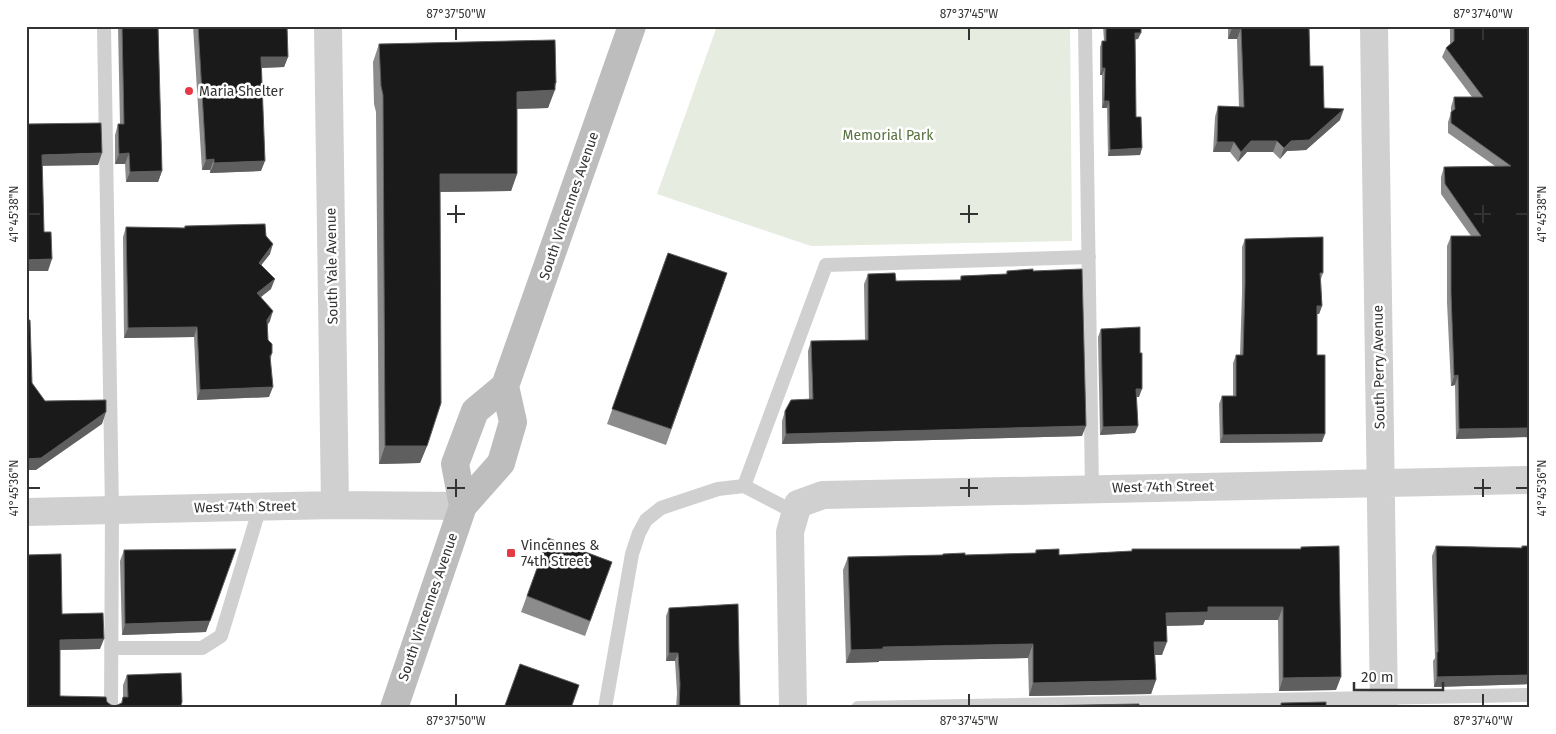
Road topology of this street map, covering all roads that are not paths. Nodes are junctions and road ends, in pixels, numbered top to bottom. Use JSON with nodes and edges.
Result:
{"nodes":[{"id":1,"x":104,"y":26,"type":"edge"},
{"id":2,"x":328,"y":26,"type":"edge"},
{"id":3,"x":632,"y":26,"type":"edge"},
{"id":4,"x":1085,"y":26,"type":"edge"},
{"id":5,"x":1374,"y":26,"type":"edge"},
{"id":6,"x":1088,"y":256,"type":"junction"},
{"id":7,"x":505,"y":386,"type":"junction"},
{"id":8,"x":1530,"y":480,"type":"edge"},
{"id":9,"x":1380,"y":484,"type":"junction"},
{"id":10,"x":744,"y":486,"type":"junction"},
{"id":11,"x":1092,"y":489,"type":"junction"},
{"id":12,"x":335,"y":505,"type":"junction"},
{"id":13,"x":463,"y":506,"type":"junction"},
{"id":14,"x":260,"y":507,"type":"junction"},
{"id":15,"x":797,"y":509,"type":"junction"},
{"id":16,"x":112,"y":510,"type":"junction"},
{"id":17,"x":26,"y":512,"type":"edge"},
{"id":18,"x":111,"y":648,"type":"junction"},
{"id":19,"x":1530,"y":695,"type":"edge"},
{"id":20,"x":1384,"y":703,"type":"edge"},
{"id":21,"x":1093,"y":706,"type":"edge"},
{"id":22,"x":111,"y":708,"type":"edge"},
{"id":23,"x":394,"y":708,"type":"edge"},
{"id":24,"x":605,"y":708,"type":"edge"},
{"id":25,"x":793,"y":708,"type":"edge"},
{"id":26,"x":858,"y":708,"type":"edge"}],
"edges":[{"from":1,"to":16,"type":"lane"},
{"from":2,"to":12,"type":"street","name":"South Yale Avenue"},
{"from":3,"to":7,"type":"main road","name":"South Vincennes Avenue"},
{"from":4,"to":6,"type":"lane"},
{"from":5,"to":9,"type":"street","name":"South Perry Avenue"},
{"from":6,"to":10,"type":"lane"},
{"from":6,"to":11,"type":"lane"},
{"from":7,"to":13,"type":"main road","name":"South Vincennes Avenue"},
{"from":7,"to":13,"type":"main road","name":"South Vincennes Avenue"},
{"from":8,"to":9,"type":"street","name":"West 74th Street"},
{"from":9,"to":11,"type":"street","name":"West 74th Street"},
{"from":9,"to":20,"type":"street","name":"South Perry Avenue"},
{"from":10,"to":15,"type":"lane"},
{"from":10,"to":24,"type":"lane"},
{"from":11,"to":15,"type":"street","name":"West 74th Street"},
{"from":12,"to":13,"type":"street","name":"West 74th Street"},
{"from":12,"to":14,"type":"street","name":"West 74th Street"},
{"from":13,"to":23,"type":"main road","name":"South Vincennes Avenue"},
{"from":14,"to":16,"type":"street","name":"West 74th Street"},
{"from":14,"to":18,"type":"lane"},
{"from":15,"to":25,"type":"street"},
{"from":16,"to":17,"type":"street","name":"West 74th Street"},
{"from":16,"to":18,"type":"lane"},
{"from":18,"to":22,"type":"lane"},
{"from":19,"to":20,"type":"lane"},
{"from":20,"to":21,"type":"lane"},
{"from":21,"to":26,"type":"lane"}]}
